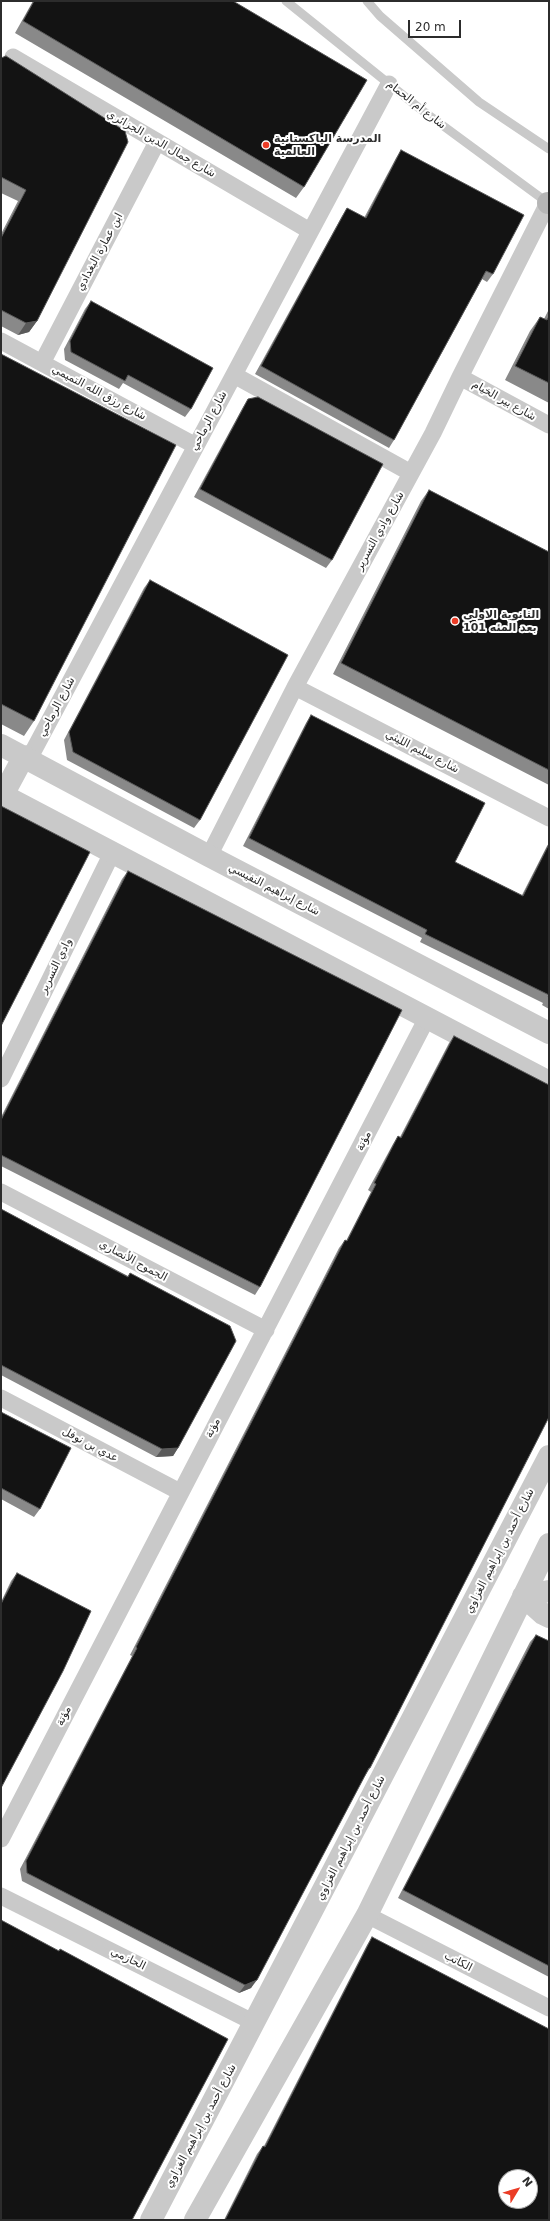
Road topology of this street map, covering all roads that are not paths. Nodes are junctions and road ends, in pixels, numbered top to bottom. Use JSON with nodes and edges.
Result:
{"nodes":[{"id":1,"x":286,"y":1,"type":"edge"},
{"id":2,"x":367,"y":1,"type":"edge"},
{"id":3,"x":12,"y":57,"type":"dead end"},
{"id":4,"x":389,"y":84,"type":"junction"},
{"id":5,"x":158,"y":142,"type":"junction"},
{"id":6,"x":549,"y":149,"type":"edge"},
{"id":7,"x":548,"y":203,"type":"edge"},
{"id":8,"x":310,"y":231,"type":"junction"},
{"id":9,"x":1,"y":341,"type":"edge"},
{"id":10,"x":42,"y":363,"type":"junction"},
{"id":11,"x":234,"y":375,"type":"junction"},
{"id":12,"x":460,"y":377,"type":"junction"},
{"id":13,"x":549,"y":426,"type":"edge"},
{"id":14,"x":196,"y":446,"type":"junction"},
{"id":15,"x":412,"y":473,"type":"junction"},
{"id":16,"x":295,"y":687,"type":"junction"},
{"id":17,"x":1,"y":745,"type":"edge"},
{"id":18,"x":27,"y":758,"type":"junction"},
{"id":19,"x":2,"y":794,"type":"edge"},
{"id":20,"x":549,"y":818,"type":"edge"},
{"id":21,"x":112,"y":853,"type":"junction"},
{"id":22,"x":209,"y":856,"type":"junction"},
{"id":23,"x":427,"y":1018,"type":"junction"},
{"id":24,"x":549,"y":1033,"type":"edge"},
{"id":25,"x":1,"y":1079,"type":"edge"},
{"id":26,"x":549,"y":1082,"type":"edge"},
{"id":27,"x":1,"y":1192,"type":"edge"},
{"id":28,"x":266,"y":1330,"type":"junction"},
{"id":29,"x":1,"y":1398,"type":"edge"},
{"id":30,"x":549,"y":1456,"type":"edge"},
{"id":31,"x":180,"y":1492,"type":"junction"},
{"id":32,"x":549,"y":1544,"type":"edge"},
{"id":33,"x":549,"y":1591,"type":"edge"},
{"id":34,"x":524,"y":1596,"type":"junction"},
{"id":35,"x":549,"y":1617,"type":"edge"},
{"id":36,"x":1,"y":1839,"type":"edge"},
{"id":37,"x":1,"y":1896,"type":"edge"},
{"id":38,"x":367,"y":1915,"type":"junction"},
{"id":39,"x":549,"y":2008,"type":"edge"},
{"id":40,"x":255,"y":2023,"type":"junction"},
{"id":41,"x":152,"y":2220,"type":"edge"},
{"id":42,"x":195,"y":2220,"type":"edge"}],
"edges":[{"from":1,"to":4,"type":"lane","name":"شارع أم الحمام"},
{"from":2,"to":6,"type":"lane"},
{"from":3,"to":5,"type":"street","name":"شارع جمال الدين الجزائري"},
{"from":4,"to":7,"type":"lane","name":"شارع أم الحمام"},
{"from":4,"to":8,"type":"street","name":"شارع الرماحي"},
{"from":5,"to":8,"type":"street","name":"شارع جمال الدين الجزائري"},
{"from":5,"to":10,"type":"street","name":"ابن عمارة البغدادي"},
{"from":7,"to":12,"type":"street","name":"شارع وادي التسرير"},
{"from":8,"to":11,"type":"street","name":"شارع الرماحي"},
{"from":9,"to":10,"type":"street","name":"شارع رزق الله التميمي"},
{"from":10,"to":14,"type":"street","name":"شارع رزق الله التميمي"},
{"from":11,"to":14,"type":"street","name":"شارع الرماحي"},
{"from":11,"to":15,"type":"street"},
{"from":12,"to":13,"type":"street","name":"شارع بير الخيام"},
{"from":12,"to":15,"type":"street","name":"شارع وادي التسرير"},
{"from":14,"to":18,"type":"street","name":"شارع الرماحي"},
{"from":15,"to":16,"type":"street","name":"شارع وادي التسرير"},
{"from":16,"to":20,"type":"street","name":"شارع سليم الليثي"},
{"from":16,"to":22,"type":"street","name":"شارع وادي التسرير"},
{"from":17,"to":18,"type":"street","name":"شارع إبراهيم النفيسي"},
{"from":18,"to":19,"type":"street"},
{"from":18,"to":22,"type":"street","name":"شارع إبراهيم النفيسي"},
{"from":19,"to":21,"type":"street"},
{"from":21,"to":23,"type":"street"},
{"from":21,"to":25,"type":"street","name":"وادي التسرير"},
{"from":22,"to":24,"type":"street","name":"شارع إبراهيم النفيسي"},
{"from":23,"to":26,"type":"street"},
{"from":23,"to":28,"type":"street","name":"مؤتة"},
{"from":27,"to":28,"type":"street","name":"الجموح الأنصاري"},
{"from":28,"to":31,"type":"street","name":"مؤتة"},
{"from":29,"to":31,"type":"street","name":"عدي بن نوفل"},
{"from":30,"to":40,"type":"street","name":"شارع أحمد بن إبراهيم الغزاوي"},
{"from":31,"to":36,"type":"street","name":"مؤتة"},
{"from":32,"to":34,"type":"street"},
{"from":33,"to":34,"type":"street"},
{"from":34,"to":35,"type":"street"},
{"from":34,"to":38,"type":"street"},
{"from":37,"to":40,"type":"street","name":"الحازمي"},
{"from":38,"to":39,"type":"street","name":"الكاتب"},
{"from":38,"to":42,"type":"street"},
{"from":40,"to":41,"type":"street","name":"شارع أحمد بن إبراهيم الغزاوي"}]}
